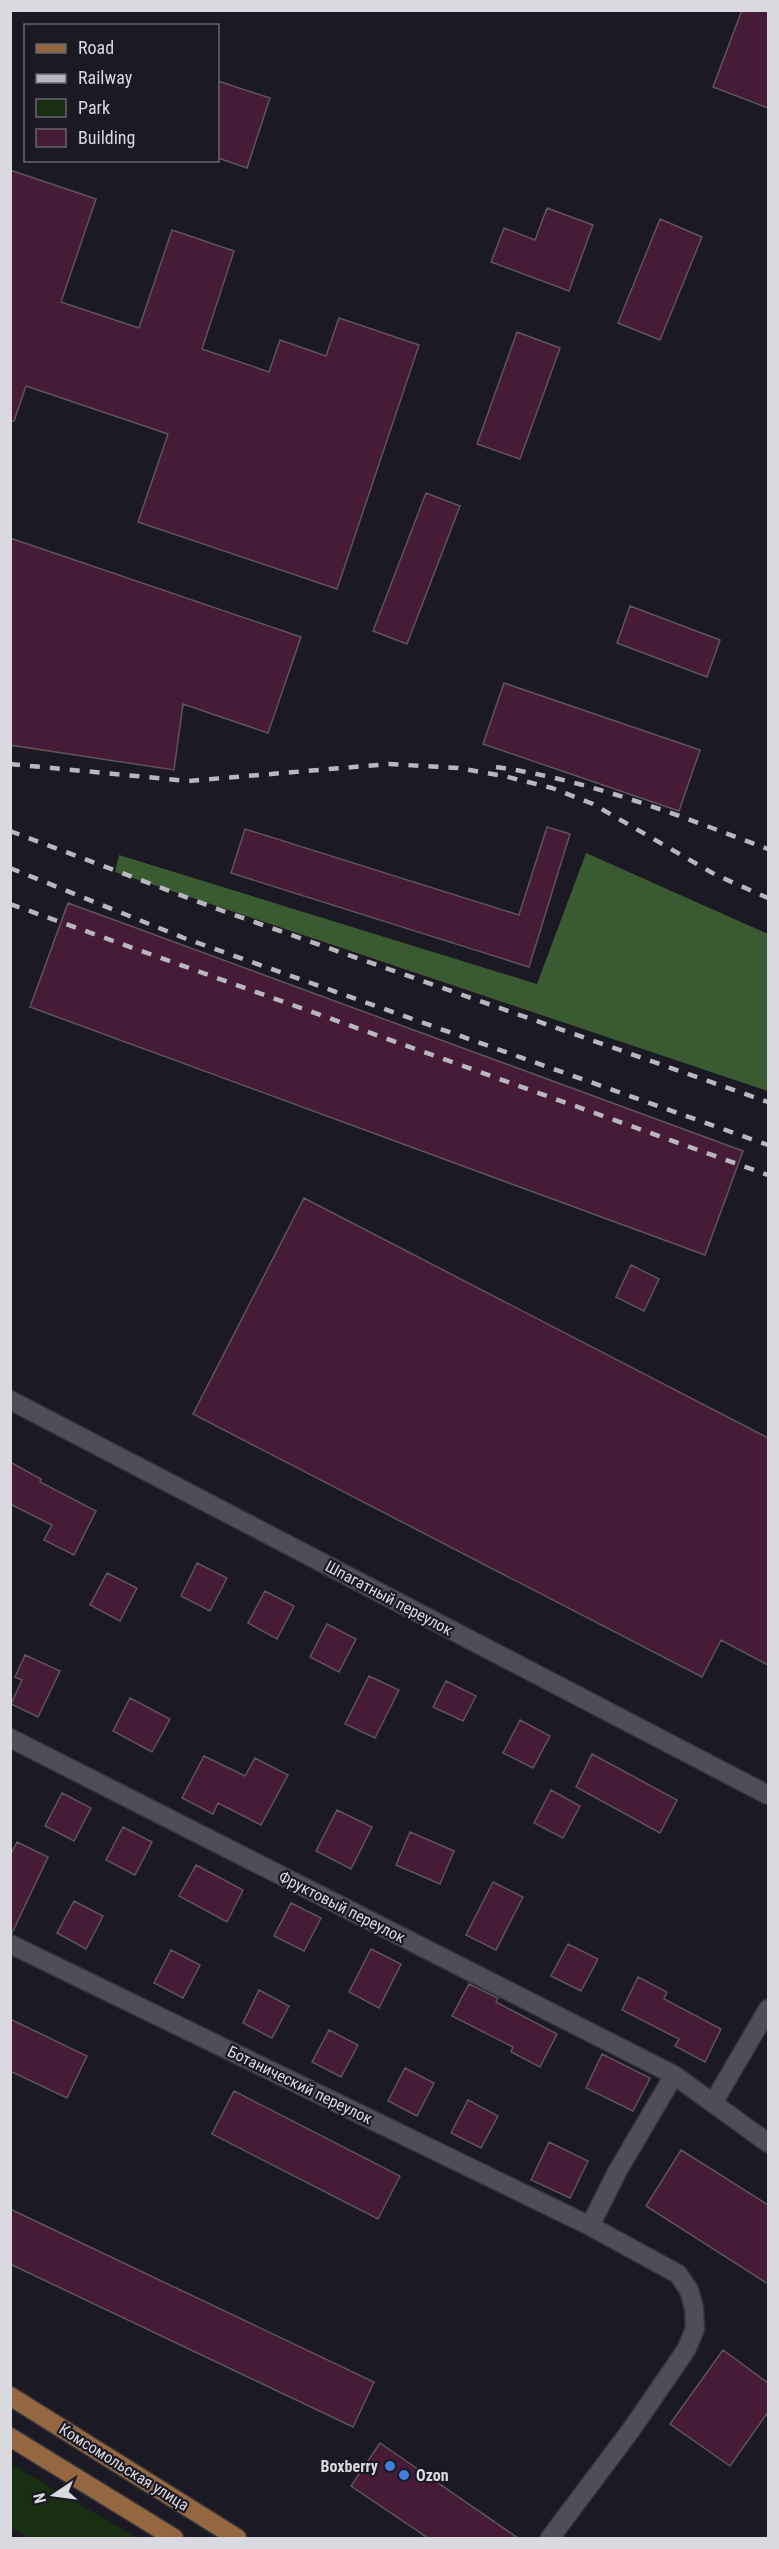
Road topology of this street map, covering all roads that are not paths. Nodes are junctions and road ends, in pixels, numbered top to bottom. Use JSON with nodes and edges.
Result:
{"nodes":[{"id":1,"x":10,"y":1400,"type":"edge"},
{"id":2,"x":10,"y":1738,"type":"edge"},
{"id":3,"x":768,"y":1795,"type":"edge"},
{"id":4,"x":10,"y":1944,"type":"edge"},
{"id":5,"x":768,"y":2009,"type":"edge"},
{"id":6,"x":674,"y":2075,"type":"junction"},
{"id":7,"x":713,"y":2103,"type":"junction"},
{"id":8,"x":768,"y":2143,"type":"edge"},
{"id":9,"x":590,"y":2226,"type":"junction"},
{"id":10,"x":10,"y":2396,"type":"edge"},
{"id":11,"x":10,"y":2437,"type":"edge"},
{"id":12,"x":174,"y":2538,"type":"edge"},
{"id":13,"x":237,"y":2538,"type":"edge"},
{"id":14,"x":550,"y":2538,"type":"edge"}],
"edges":[{"from":1,"to":3,"type":"street","name":"Шпагатный переулок"},
{"from":2,"to":6,"type":"street","name":"Фруктовый переулок"},
{"from":4,"to":9,"type":"street","name":"Ботанический переулок"},
{"from":5,"to":7,"type":"street"},
{"from":6,"to":7,"type":"street","name":"Фруктовый переулок"},
{"from":6,"to":9,"type":"street"},
{"from":7,"to":8,"type":"street","name":"Фруктовый переулок"},
{"from":9,"to":14,"type":"street","name":"Ботанический переулок"},
{"from":10,"to":13,"type":"main road","name":"Комсомольская улица"},
{"from":11,"to":12,"type":"main road","name":"Комсомольская улица"}]}
